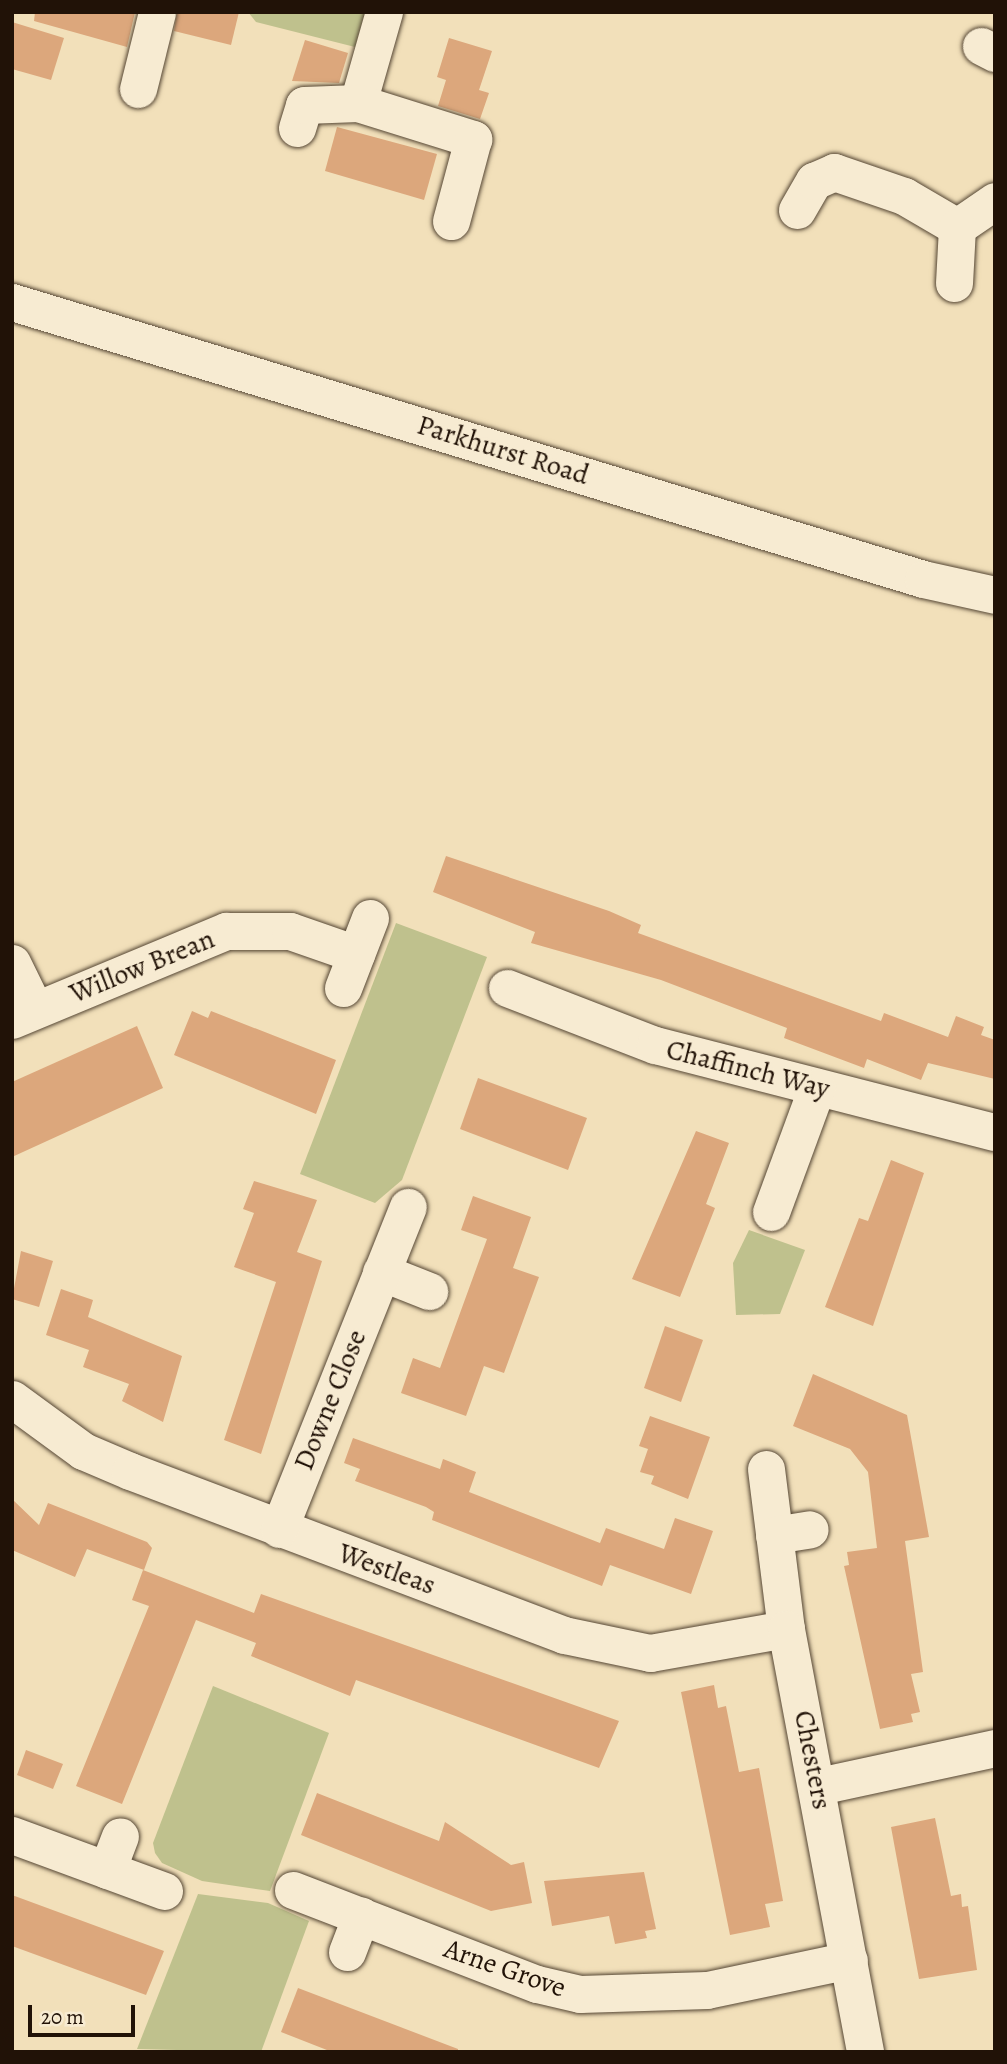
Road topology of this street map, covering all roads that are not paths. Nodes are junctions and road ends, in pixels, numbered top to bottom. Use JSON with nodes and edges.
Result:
{"nodes":[{"id":1,"x":158,"y":12,"type":"edge"},
{"id":2,"x":384,"y":12,"type":"edge"},
{"id":3,"x":138,"y":89,"type":"dead end"},
{"id":4,"x":358,"y":103,"type":"junction"},
{"id":5,"x":297,"y":128,"type":"dead end"},
{"id":6,"x":995,"y":201,"type":"edge"},
{"id":7,"x":797,"y":210,"type":"dead end"},
{"id":8,"x":451,"y":221,"type":"dead end"},
{"id":9,"x":957,"y":227,"type":"junction"},
{"id":10,"x":954,"y":283,"type":"dead end"},
{"id":11,"x":12,"y":302,"type":"edge"},
{"id":12,"x":995,"y":595,"type":"edge"},
{"id":13,"x":370,"y":918,"type":"dead end"},
{"id":14,"x":356,"y":954,"type":"junction"},
{"id":15,"x":12,"y":963,"type":"edge"},
{"id":16,"x":343,"y":988,"type":"dead end"},
{"id":17,"x":507,"y":988,"type":"dead end"},
{"id":18,"x":23,"y":1015,"type":"edge"},
{"id":19,"x":817,"y":1087,"type":"junction"},
{"id":20,"x":995,"y":1132,"type":"edge"},
{"id":21,"x":408,"y":1207,"type":"dead end"},
{"id":22,"x":771,"y":1213,"type":"dead end"},
{"id":23,"x":381,"y":1272,"type":"junction"},
{"id":24,"x":429,"y":1291,"type":"dead end"},
{"id":25,"x":12,"y":1399,"type":"edge"},
{"id":26,"x":766,"y":1468,"type":"dead end"},
{"id":27,"x":279,"y":1529,"type":"junction"},
{"id":28,"x":810,"y":1529,"type":"dead end"},
{"id":29,"x":774,"y":1535,"type":"junction"},
{"id":30,"x":786,"y":1629,"type":"junction"},
{"id":31,"x":995,"y":1748,"type":"edge"},
{"id":32,"x":819,"y":1786,"type":"junction"},
{"id":33,"x":12,"y":1835,"type":"edge"},
{"id":34,"x":120,"y":1836,"type":"dead end"},
{"id":35,"x":107,"y":1870,"type":"junction"},
{"id":36,"x":164,"y":1891,"type":"dead end"},
{"id":37,"x":293,"y":1891,"type":"dead end"},
{"id":38,"x":360,"y":1916,"type":"junction"},
{"id":39,"x":347,"y":1952,"type":"dead end"},
{"id":40,"x":849,"y":1960,"type":"junction"},
{"id":41,"x":865,"y":2052,"type":"edge"}],
"edges":[{"from":1,"to":3,"type":"street"},
{"from":2,"to":4,"type":"street"},
{"from":4,"to":5,"type":"street"},
{"from":4,"to":8,"type":"street"},
{"from":6,"to":9,"type":"street"},
{"from":7,"to":9,"type":"street"},
{"from":9,"to":10,"type":"street"},
{"from":11,"to":12,"type":"street","name":"Parkhurst Road"},
{"from":13,"to":14,"type":"street"},
{"from":14,"to":16,"type":"street"},
{"from":14,"to":18,"type":"street","name":"Willow Brean"},
{"from":15,"to":18,"type":"street"},
{"from":17,"to":19,"type":"street","name":"Chaffinch Way"},
{"from":19,"to":20,"type":"street","name":"Chaffinch Way"},
{"from":19,"to":22,"type":"street"},
{"from":21,"to":23,"type":"street","name":"Downe Close"},
{"from":23,"to":24,"type":"street"},
{"from":23,"to":27,"type":"street","name":"Downe Close"},
{"from":25,"to":27,"type":"street","name":"Westleas"},
{"from":26,"to":29,"type":"street","name":"Chesters"},
{"from":27,"to":30,"type":"street","name":"Westleas"},
{"from":28,"to":29,"type":"street"},
{"from":29,"to":30,"type":"street","name":"Chesters"},
{"from":30,"to":32,"type":"street","name":"Chesters"},
{"from":31,"to":32,"type":"street"},
{"from":32,"to":40,"type":"street","name":"Chesters"},
{"from":33,"to":35,"type":"street"},
{"from":34,"to":35,"type":"street"},
{"from":35,"to":36,"type":"street"},
{"from":37,"to":38,"type":"street","name":"Arne Grove"},
{"from":38,"to":39,"type":"street"},
{"from":38,"to":40,"type":"street","name":"Arne Grove"},
{"from":40,"to":41,"type":"street","name":"Chesters"}]}
